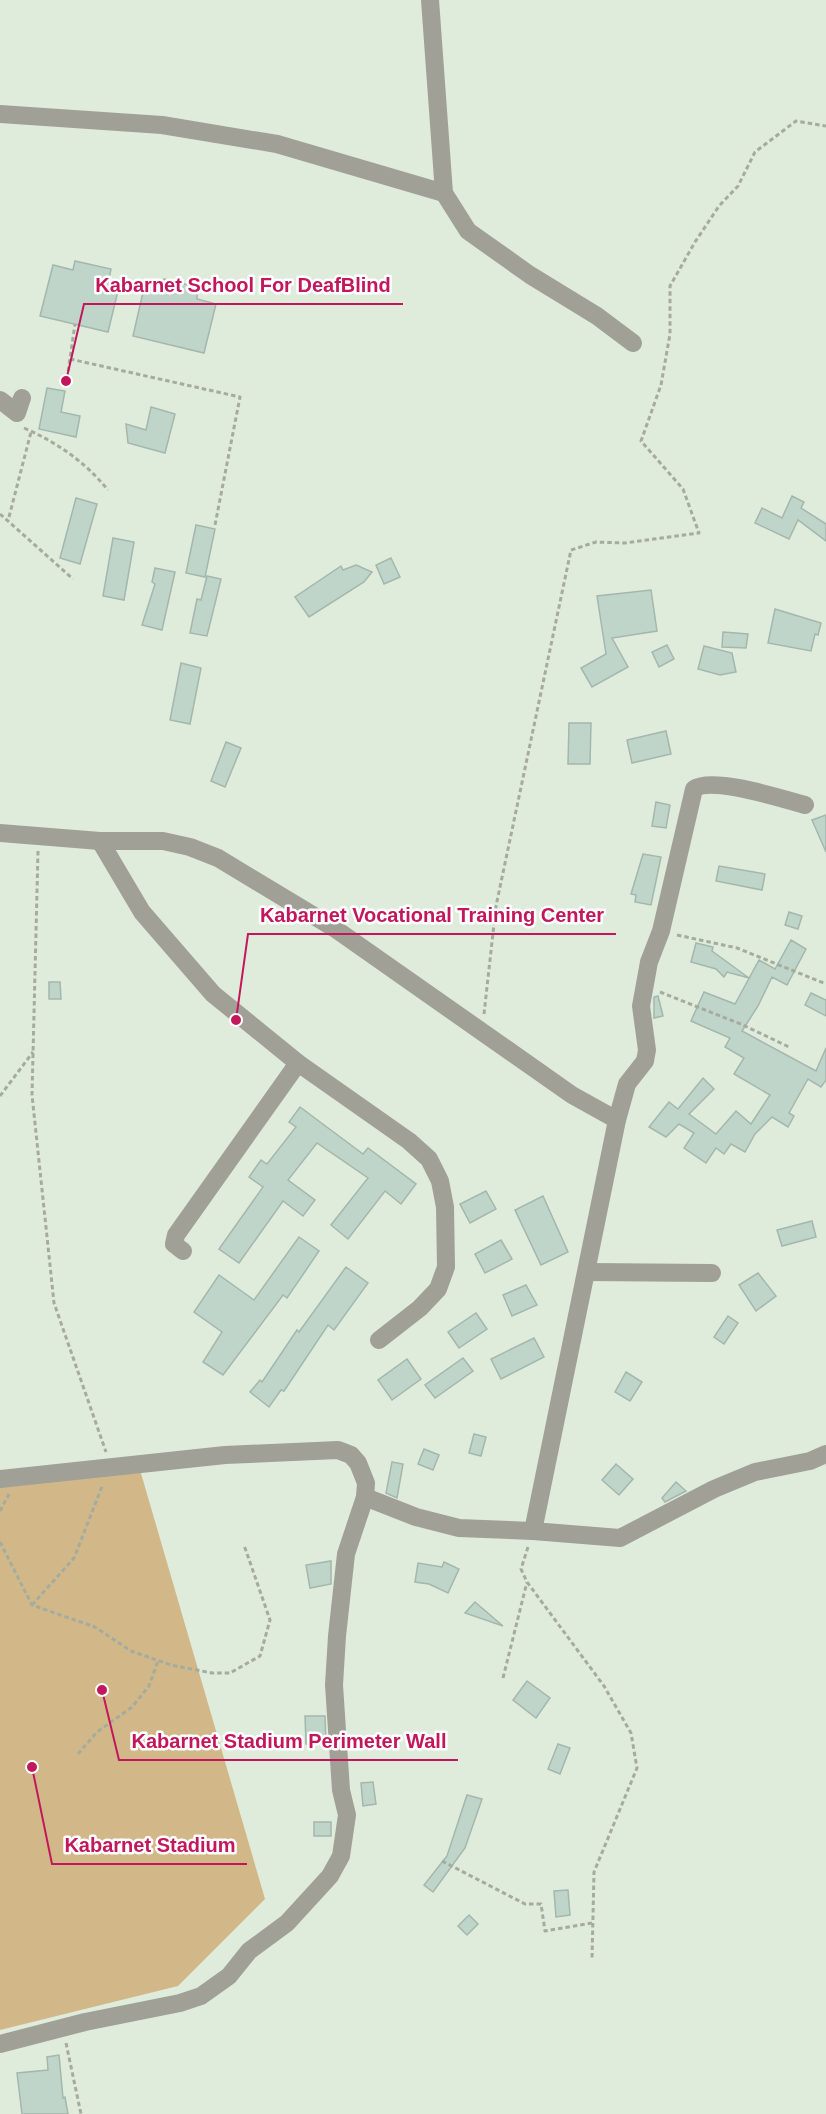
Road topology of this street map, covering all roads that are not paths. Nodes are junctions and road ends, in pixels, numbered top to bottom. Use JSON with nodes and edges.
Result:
{"nodes":[{"id":1,"x":430,"y":0,"type":"edge"},
{"id":2,"x":0,"y":114,"type":"edge"},
{"id":3,"x":444,"y":193,"type":"junction"},
{"id":4,"x":633,"y":343,"type":"dead end"},
{"id":5,"x":22,"y":398,"type":"dead end"},
{"id":6,"x":0,"y":400,"type":"edge"},
{"id":7,"x":805,"y":805,"type":"dead end"},
{"id":8,"x":0,"y":833,"type":"edge"},
{"id":9,"x":100,"y":841,"type":"junction"},
{"id":10,"x":298,"y":1063,"type":"junction"},
{"id":11,"x":617,"y":1120,"type":"junction"},
{"id":12,"x":183,"y":1251,"type":"dead end"},
{"id":13,"x":587,"y":1272,"type":"junction"},
{"id":14,"x":712,"y":1273,"type":"dead end"},
{"id":15,"x":379,"y":1340,"type":"dead end"},
{"id":16,"x":826,"y":1454,"type":"edge"},
{"id":17,"x":0,"y":1479,"type":"edge"},
{"id":18,"x":365,"y":1497,"type":"junction"},
{"id":19,"x":533,"y":1531,"type":"junction"},
{"id":20,"x":0,"y":2044,"type":"edge"}],
"edges":[{"from":1,"to":3,"type":"street"},
{"from":2,"to":3,"type":"street"},
{"from":3,"to":4,"type":"street"},
{"from":5,"to":6,"type":"street"},
{"from":7,"to":11,"type":"street"},
{"from":8,"to":9,"type":"street"},
{"from":9,"to":10,"type":"street"},
{"from":9,"to":11,"type":"street"},
{"from":10,"to":12,"type":"street"},
{"from":10,"to":15,"type":"street"},
{"from":11,"to":13,"type":"street"},
{"from":13,"to":14,"type":"street"},
{"from":13,"to":19,"type":"street"},
{"from":16,"to":19,"type":"street"},
{"from":17,"to":18,"type":"street"},
{"from":18,"to":19,"type":"street"},
{"from":18,"to":20,"type":"street"}]}
